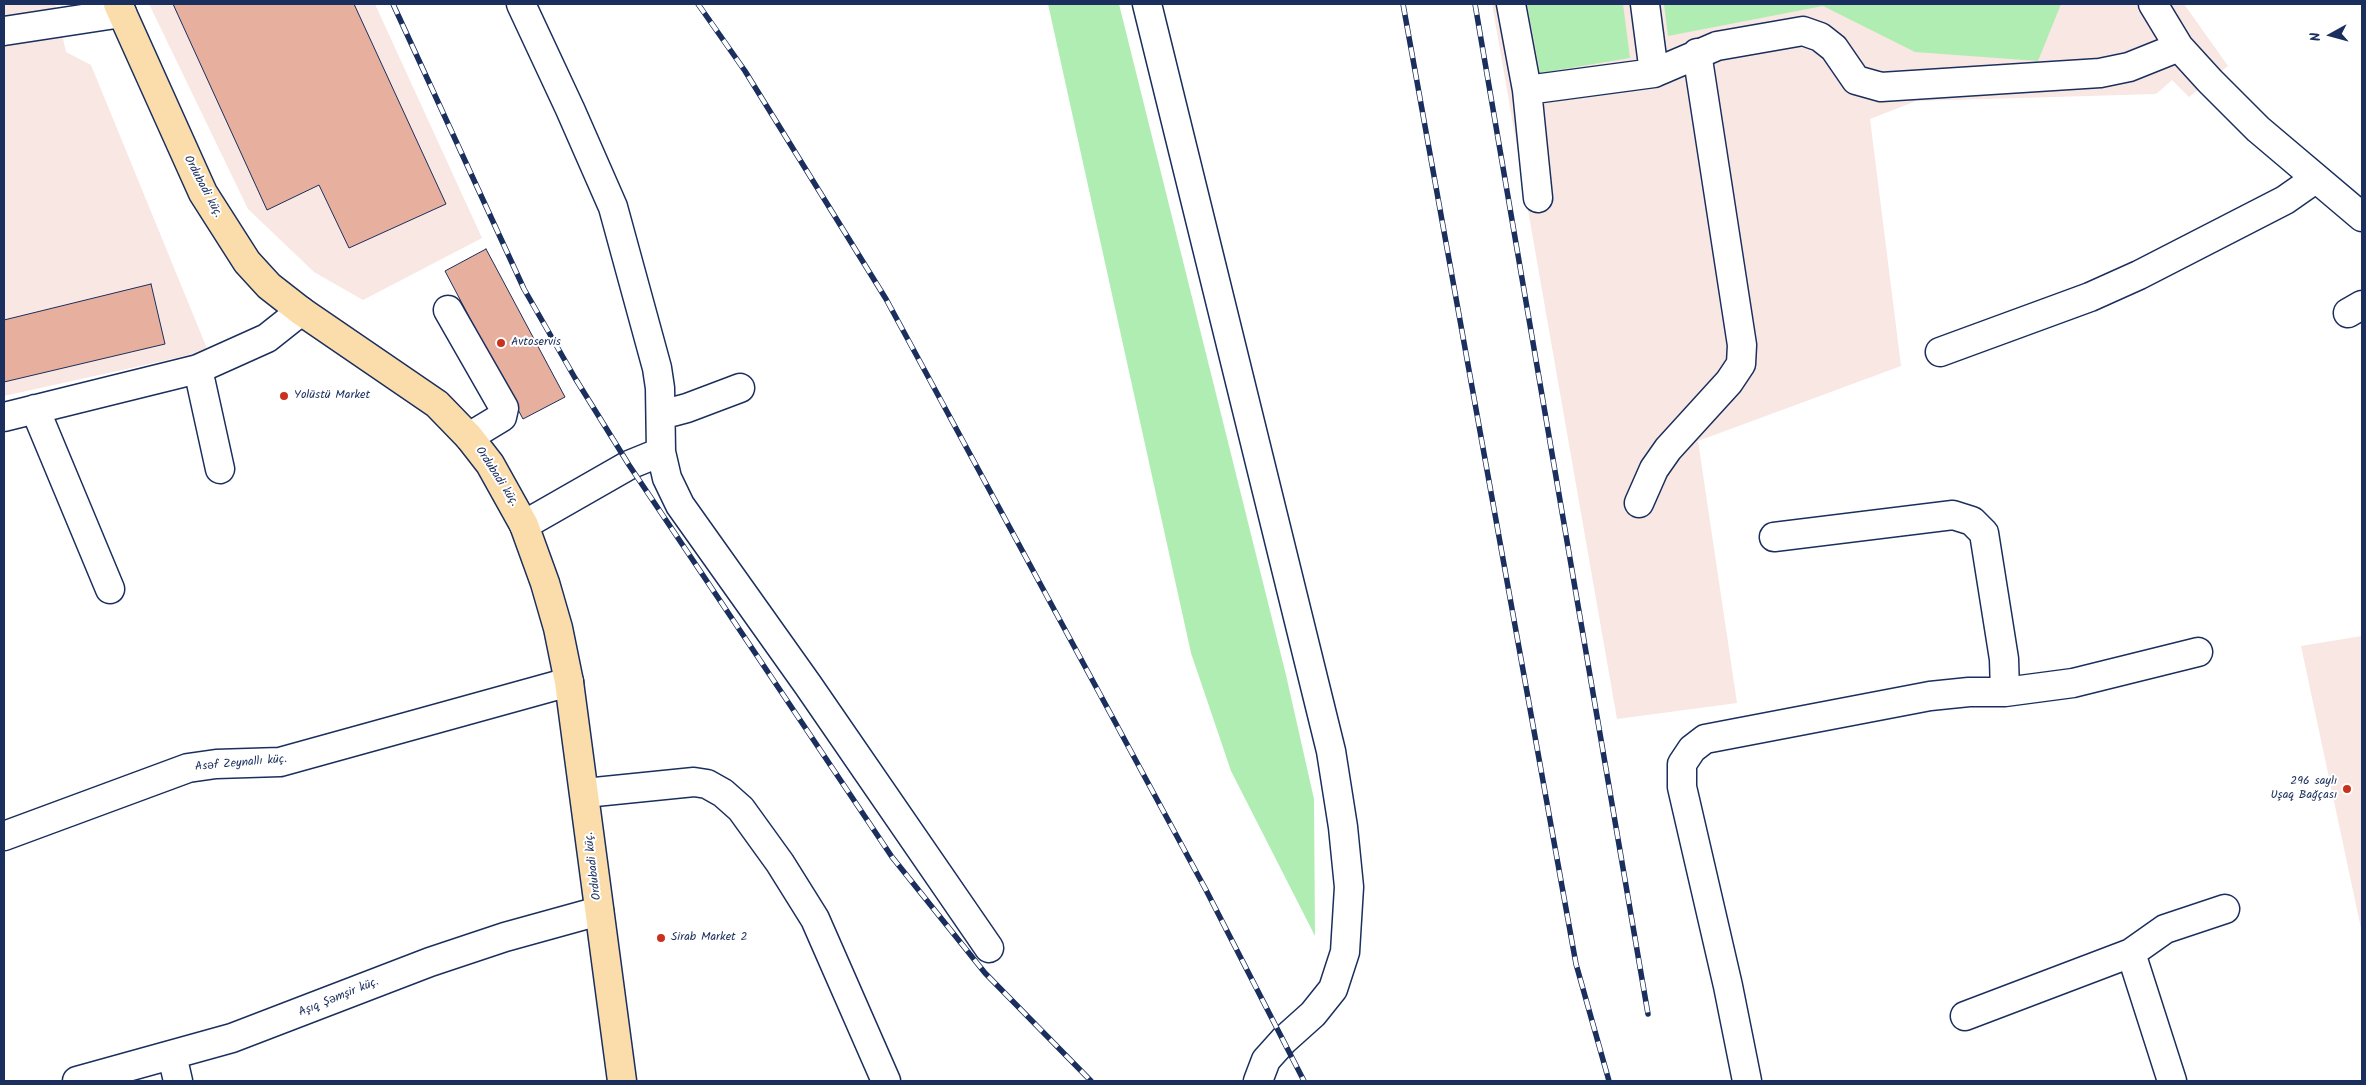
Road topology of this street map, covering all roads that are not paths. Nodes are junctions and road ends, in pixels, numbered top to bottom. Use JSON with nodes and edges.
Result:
{"nodes":[{"id":1,"x":521,"y":4,"type":"edge"},
{"id":2,"x":1147,"y":4,"type":"edge"},
{"id":3,"x":1511,"y":4,"type":"edge"},
{"id":4,"x":1645,"y":4,"type":"edge"},
{"id":5,"x":2154,"y":4,"type":"edge"},
{"id":6,"x":120,"y":8,"type":"edge"},
{"id":7,"x":4,"y":31,"type":"edge"},
{"id":8,"x":2179,"y":47,"type":"junction"},
{"id":9,"x":1697,"y":53,"type":"junction"},
{"id":10,"x":1654,"y":73,"type":"junction"},
{"id":11,"x":1527,"y":90,"type":"junction"},
{"id":12,"x":2316,"y":179,"type":"junction"},
{"id":13,"x":1538,"y":198,"type":"dead end"},
{"id":14,"x":2362,"y":217,"type":"edge"},
{"id":15,"x":448,"y":310,"type":"dead end"},
{"id":16,"x":301,"y":311,"type":"junction"},
{"id":17,"x":1940,"y":352,"type":"dead end"},
{"id":18,"x":198,"y":369,"type":"junction"},
{"id":19,"x":740,"y":388,"type":"dead end"},
{"id":20,"x":35,"y":409,"type":"junction"},
{"id":21,"x":661,"y":415,"type":"junction"},
{"id":22,"x":4,"y":417,"type":"edge"},
{"id":23,"x":469,"y":437,"type":"junction"},
{"id":24,"x":661,"y":452,"type":"junction"},
{"id":25,"x":220,"y":468,"type":"dead end"},
{"id":26,"x":1639,"y":503,"type":"dead end"},
{"id":27,"x":524,"y":524,"type":"junction"},
{"id":28,"x":1774,"y":537,"type":"dead end"},
{"id":29,"x":110,"y":589,"type":"dead end"},
{"id":30,"x":2198,"y":652,"type":"dead end"},
{"id":31,"x":569,"y":682,"type":"junction"},
{"id":32,"x":2005,"y":692,"type":"junction"},
{"id":33,"x":585,"y":793,"type":"junction"},
{"id":34,"x":4,"y":836,"type":"edge"},
{"id":35,"x":2226,"y":909,"type":"dead end"},
{"id":36,"x":599,"y":911,"type":"junction"},
{"id":37,"x":989,"y":948,"type":"dead end"},
{"id":38,"x":2130,"y":953,"type":"junction"},
{"id":39,"x":1965,"y":1016,"type":"dead end"},
{"id":40,"x":175,"y":1068,"type":"edge"},
{"id":41,"x":77,"y":1081,"type":"edge"},
{"id":42,"x":622,"y":1081,"type":"edge"},
{"id":43,"x":886,"y":1081,"type":"edge"},
{"id":44,"x":1258,"y":1081,"type":"edge"},
{"id":45,"x":1747,"y":1081,"type":"edge"},
{"id":46,"x":2172,"y":1081,"type":"edge"}],
"edges":[{"from":1,"to":21,"type":"street"},
{"from":2,"to":44,"type":"street"},
{"from":3,"to":11,"type":"street"},
{"from":4,"to":10,"type":"street"},
{"from":5,"to":8,"type":"street"},
{"from":6,"to":7,"type":"street"},
{"from":6,"to":16,"type":"main road","name":"Ordubadi küç."},
{"from":8,"to":9,"type":"street"},
{"from":8,"to":12,"type":"street"},
{"from":9,"to":10,"type":"street"},
{"from":9,"to":26,"type":"street"},
{"from":10,"to":11,"type":"street"},
{"from":11,"to":13,"type":"street"},
{"from":12,"to":14,"type":"street"},
{"from":12,"to":17,"type":"street"},
{"from":15,"to":23,"type":"street"},
{"from":16,"to":18,"type":"street"},
{"from":16,"to":23,"type":"main road","name":"Ordubadi küç."},
{"from":18,"to":20,"type":"street"},
{"from":18,"to":25,"type":"street"},
{"from":19,"to":21,"type":"street"},
{"from":20,"to":22,"type":"street"},
{"from":20,"to":29,"type":"street"},
{"from":21,"to":24,"type":"street"},
{"from":23,"to":27,"type":"main road","name":"Ordubadi küç."},
{"from":24,"to":27,"type":"street"},
{"from":24,"to":37,"type":"street"},
{"from":27,"to":31,"type":"main road","name":"Ordubadi küç."},
{"from":28,"to":32,"type":"street"},
{"from":30,"to":32,"type":"street"},
{"from":31,"to":33,"type":"main road","name":"Ordubadi küç."},
{"from":31,"to":34,"type":"street","name":"Asəf Zeynallı küç."},
{"from":32,"to":45,"type":"street"},
{"from":33,"to":36,"type":"main road","name":"Ordubadi küç."},
{"from":33,"to":43,"type":"street"},
{"from":35,"to":38,"type":"street"},
{"from":36,"to":40,"type":"street","name":"Aşıq Şəmşir küç."},
{"from":36,"to":42,"type":"main road","name":"Ordubadi küç."},
{"from":38,"to":39,"type":"street"},
{"from":38,"to":46,"type":"street"},
{"from":40,"to":41,"type":"street","name":"Aşıq Şəmşir küç."}]}
